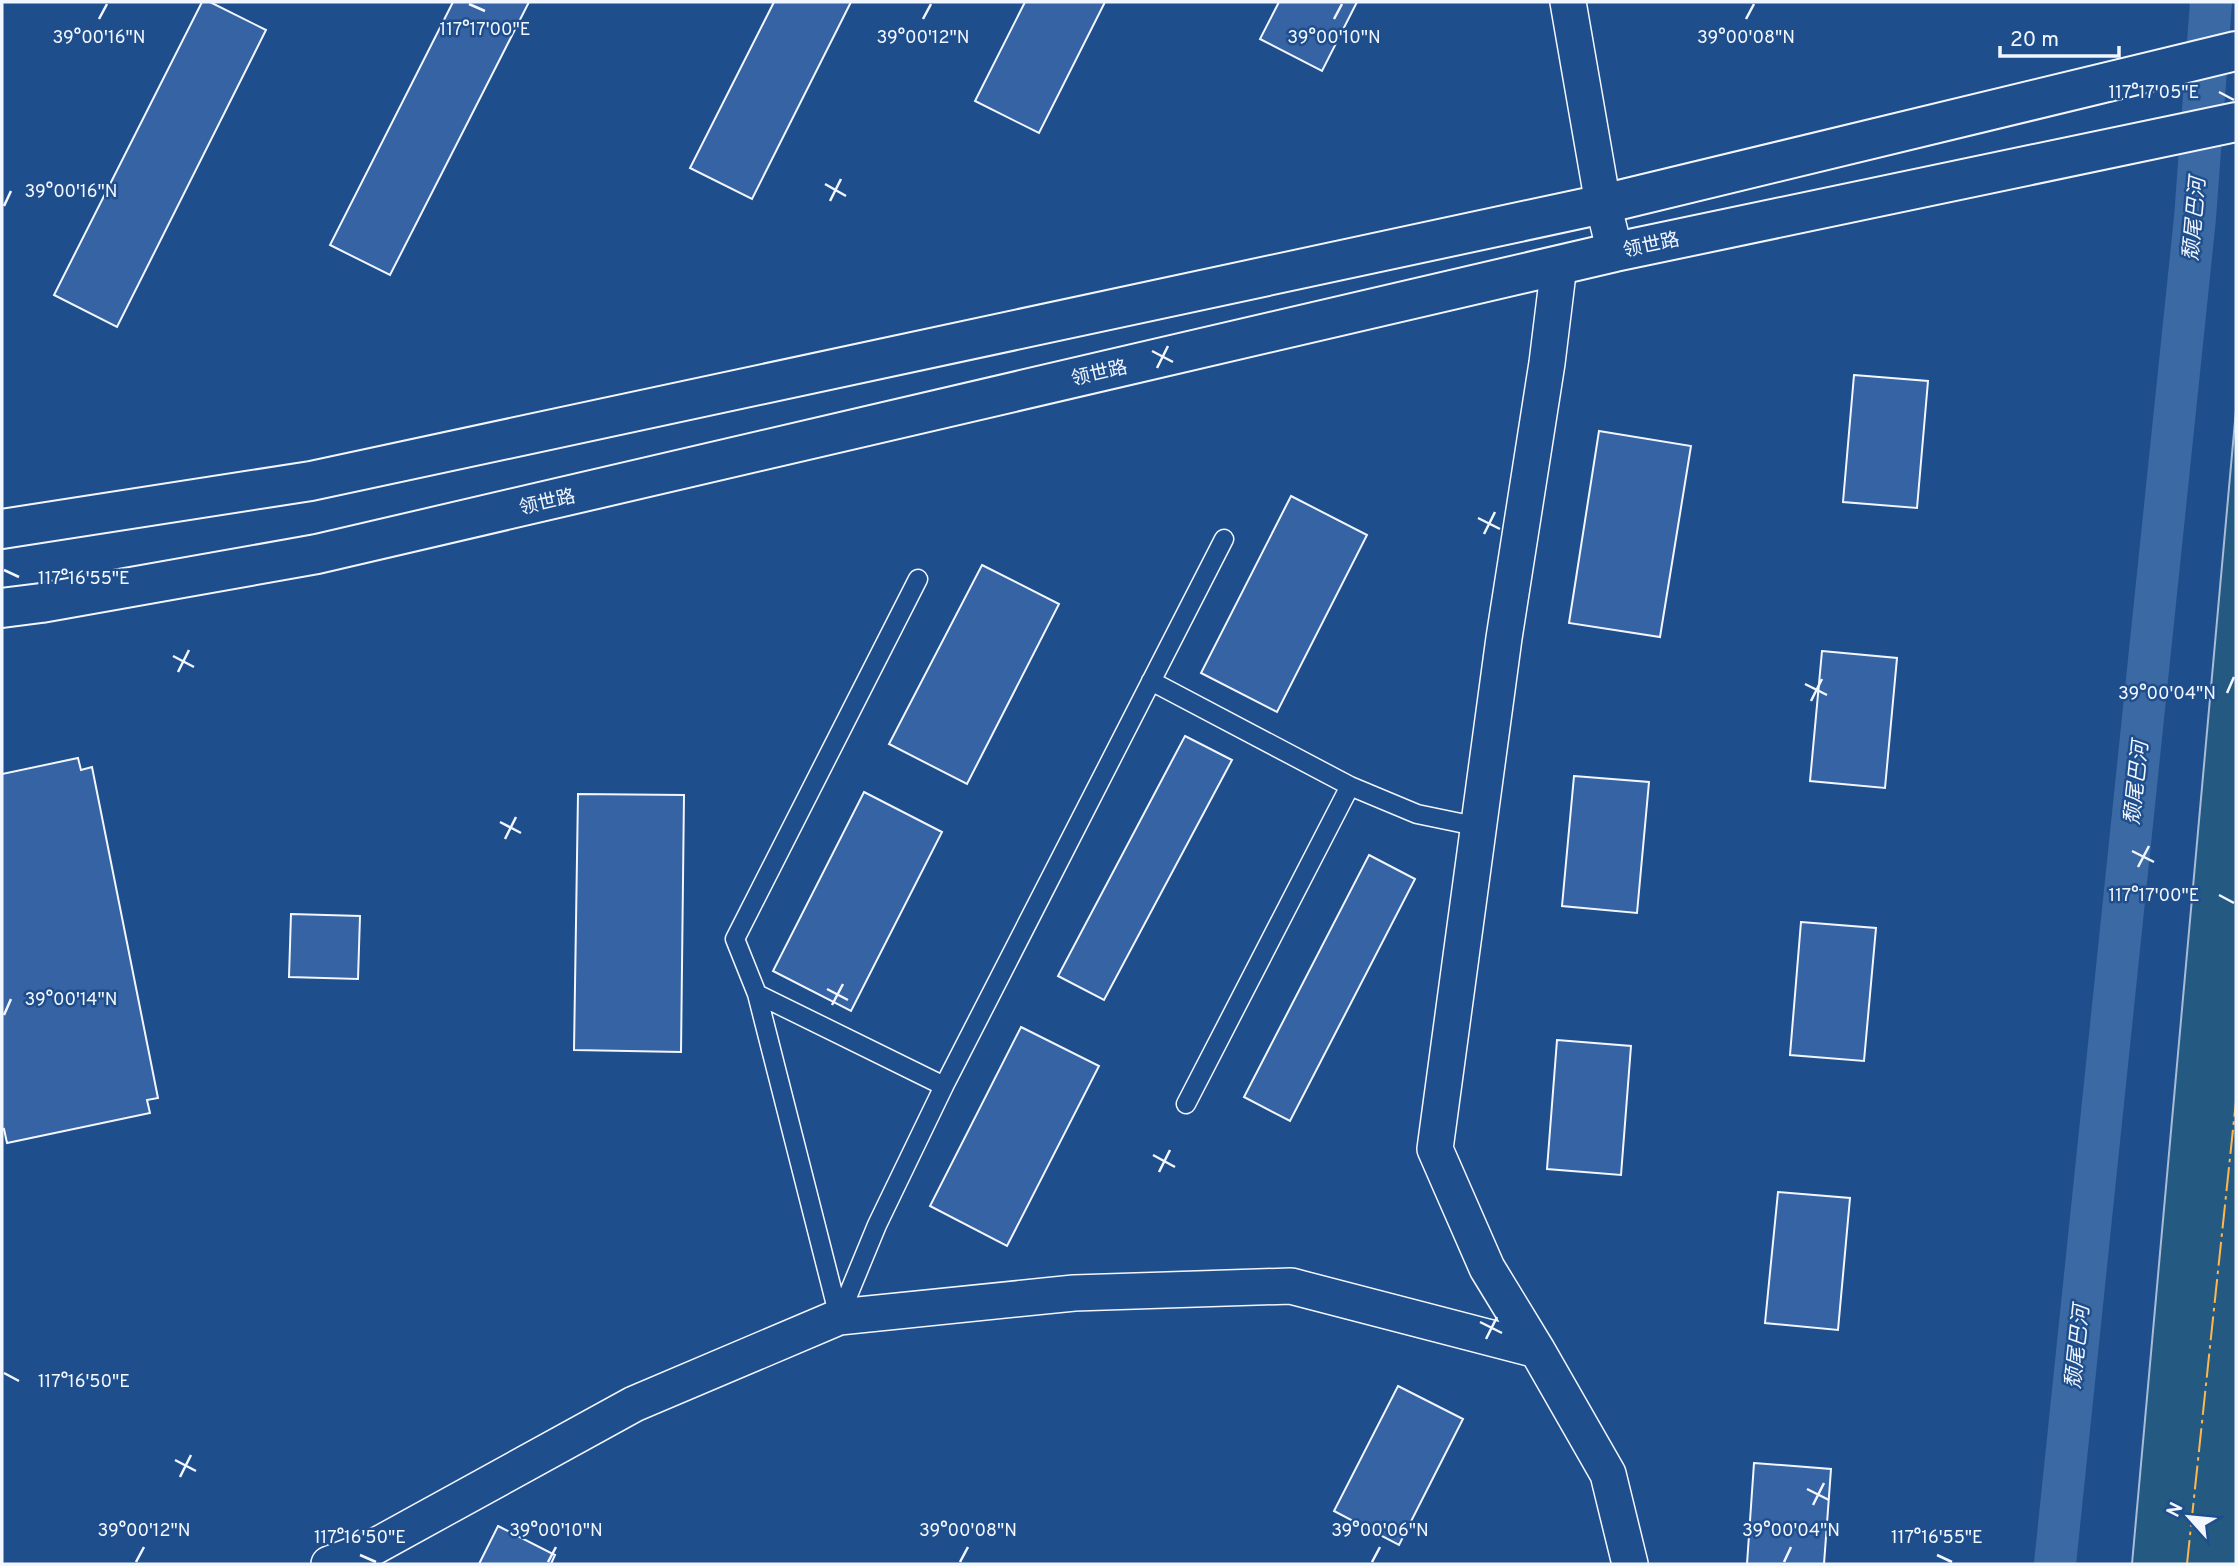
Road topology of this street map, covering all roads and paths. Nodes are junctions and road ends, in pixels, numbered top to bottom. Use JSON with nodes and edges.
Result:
{"nodes":[{"id":1,"x":1568,"y":2,"type":"edge"},
{"id":2,"x":2236,"y":51,"type":"edge"},
{"id":3,"x":2236,"y":122,"type":"edge"},
{"id":4,"x":1603,"y":204,"type":"junction"},
{"id":5,"x":1615,"y":252,"type":"junction"},
{"id":6,"x":1559,"y":265,"type":"junction"},
{"id":7,"x":2,"y":529,"type":"edge"},
{"id":8,"x":1224,"y":539,"type":"dead end"},
{"id":9,"x":918,"y":579,"type":"dead end"},
{"id":10,"x":2,"y":608,"type":"edge"},
{"id":11,"x":1151,"y":681,"type":"junction"},
{"id":12,"x":1350,"y":786,"type":"junction"},
{"id":13,"x":1480,"y":827,"type":"junction"},
{"id":14,"x":757,"y":994,"type":"junction"},
{"id":15,"x":944,"y":1086,"type":"junction"},
{"id":16,"x":1186,"y":1104,"type":"dead end"},
{"id":17,"x":839,"y":1317,"type":"junction"},
{"id":18,"x":1537,"y":1350,"type":"junction"},
{"id":19,"x":329,"y":1564,"type":"edge"},
{"id":20,"x":1630,"y":1564,"type":"edge"}],
"edges":[{"from":1,"to":4,"type":"street"},
{"from":2,"to":4,"type":"street"},
{"from":3,"to":5,"type":"street","name":"领世路"},
{"from":4,"to":5,"type":"street"},
{"from":4,"to":7,"type":"street"},
{"from":5,"to":6,"type":"street","name":"领世路"},
{"from":6,"to":10,"type":"street","name":"领世路"},
{"from":6,"to":13,"type":"street"},
{"from":8,"to":11,"type":"lane"},
{"from":9,"to":14,"type":"lane"},
{"from":11,"to":12,"type":"lane"},
{"from":11,"to":15,"type":"lane"},
{"from":12,"to":13,"type":"lane"},
{"from":12,"to":16,"type":"lane"},
{"from":13,"to":18,"type":"street"},
{"from":14,"to":15,"type":"lane"},
{"from":14,"to":17,"type":"lane"},
{"from":15,"to":17,"type":"lane"},
{"from":17,"to":18,"type":"street"},
{"from":17,"to":19,"type":"street"},
{"from":18,"to":20,"type":"street"}]}
